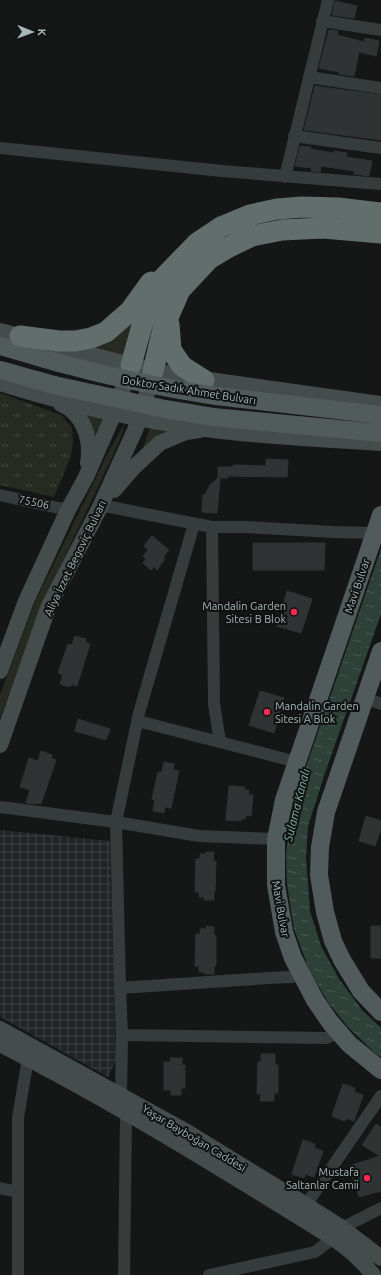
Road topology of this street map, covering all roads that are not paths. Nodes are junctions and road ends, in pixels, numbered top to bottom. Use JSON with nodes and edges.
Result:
{"nodes":[{"id":1,"x":328,"y":0,"type":"edge"},
{"id":2,"x":322,"y":21,"type":"junction"},
{"id":3,"x":381,"y":30,"type":"edge"},
{"id":4,"x":309,"y":77,"type":"junction"},
{"id":5,"x":381,"y":88,"type":"edge"},
{"id":6,"x":294,"y":136,"type":"junction"},
{"id":7,"x":0,"y":148,"type":"edge"},
{"id":8,"x":381,"y":148,"type":"edge"},
{"id":9,"x":285,"y":177,"type":"junction"},
{"id":10,"x":381,"y":184,"type":"edge"},
{"id":11,"x":381,"y":212,"type":"edge"},
{"id":12,"x":381,"y":233,"type":"edge"},
{"id":13,"x":197,"y":243,"type":"junction"},
{"id":14,"x":169,"y":316,"type":"junction"},
{"id":15,"x":0,"y":330,"type":"edge"},
{"id":16,"x":20,"y":336,"type":"junction"},
{"id":17,"x":0,"y":346,"type":"edge"},
{"id":18,"x":81,"y":353,"type":"junction"},
{"id":19,"x":131,"y":365,"type":"junction"},
{"id":20,"x":0,"y":370,"type":"edge"},
{"id":21,"x":153,"y":371,"type":"junction"},
{"id":22,"x":0,"y":383,"type":"edge"},
{"id":23,"x":214,"y":386,"type":"junction"},
{"id":24,"x":51,"y":391,"type":"junction"},
{"id":25,"x":68,"y":403,"type":"junction"},
{"id":26,"x":381,"y":404,"type":"edge"},
{"id":27,"x":114,"y":412,"type":"junction"},
{"id":28,"x":381,"y":415,"type":"edge"},
{"id":29,"x":140,"y":418,"type":"junction"},
{"id":30,"x":213,"y":425,"type":"junction"},
{"id":31,"x":381,"y":433,"type":"edge"},
{"id":32,"x":381,"y":444,"type":"edge"},
{"id":33,"x":86,"y":477,"type":"junction"},
{"id":34,"x":0,"y":495,"type":"edge"},
{"id":35,"x":100,"y":507,"type":"junction"},
{"id":36,"x":68,"y":510,"type":"junction"},
{"id":37,"x":381,"y":515,"type":"edge"},
{"id":38,"x":194,"y":524,"type":"junction"},
{"id":39,"x":212,"y":527,"type":"junction"},
{"id":40,"x":375,"y":533,"type":"junction"},
{"id":41,"x":381,"y":651,"type":"edge"},
{"id":42,"x":0,"y":671,"type":"edge"},
{"id":43,"x":373,"y":701,"type":"edge"},
{"id":44,"x":138,"y":722,"type":"junction"},
{"id":45,"x":220,"y":742,"type":"junction"},
{"id":46,"x":0,"y":745,"type":"edge"},
{"id":47,"x":297,"y":762,"type":"junction"},
{"id":48,"x":0,"y":807,"type":"edge"},
{"id":49,"x":116,"y":822,"type":"junction"},
{"id":50,"x":276,"y":840,"type":"junction"},
{"id":51,"x":301,"y":974,"type":"junction"},
{"id":52,"x":120,"y":988,"type":"junction"},
{"id":53,"x":381,"y":1012,"type":"edge"},
{"id":54,"x":0,"y":1029,"type":"edge"},
{"id":55,"x":338,"y":1032,"type":"junction"},
{"id":56,"x":122,"y":1035,"type":"junction"},
{"id":57,"x":0,"y":1044,"type":"edge"},
{"id":58,"x":28,"y":1058,"type":"junction"},
{"id":59,"x":381,"y":1070,"type":"edge"},
{"id":60,"x":121,"y":1095,"type":"junction"},
{"id":61,"x":381,"y":1096,"type":"edge"},
{"id":62,"x":126,"y":1113,"type":"junction"},
{"id":63,"x":0,"y":1188,"type":"edge"},
{"id":64,"x":18,"y":1192,"type":"junction"},
{"id":65,"x":306,"y":1205,"type":"junction"},
{"id":66,"x":381,"y":1208,"type":"edge"},
{"id":67,"x":338,"y":1233,"type":"junction"},
{"id":68,"x":381,"y":1258,"type":"edge"},
{"id":69,"x":18,"y":1275,"type":"edge"},
{"id":70,"x":124,"y":1275,"type":"edge"},
{"id":71,"x":209,"y":1275,"type":"edge"},
{"id":72,"x":373,"y":1275,"type":"edge"}],
"edges":[{"from":1,"to":2,"type":"street"},
{"from":2,"to":3,"type":"street"},
{"from":2,"to":4,"type":"street"},
{"from":4,"to":5,"type":"street"},
{"from":4,"to":6,"type":"street"},
{"from":6,"to":8,"type":"street"},
{"from":6,"to":9,"type":"street"},
{"from":7,"to":9,"type":"street"},
{"from":9,"to":10,"type":"street"},
{"from":11,"to":13,"type":"highway"},
{"from":12,"to":14,"type":"highway"},
{"from":13,"to":16,"type":"highway"},
{"from":13,"to":19,"type":"highway"},
{"from":14,"to":21,"type":"highway"},
{"from":14,"to":23,"type":"highway"},
{"from":15,"to":16,"type":"main road"},
{"from":16,"to":18,"type":"main road"},
{"from":17,"to":23,"type":"main road","name":"Doktor Sadık Ahmet Bulvarı","bridge":true},
{"from":18,"to":19,"type":"main road"},
{"from":18,"to":25,"type":"main road"},
{"from":19,"to":21,"type":"main road"},
{"from":19,"to":27,"type":"main road"},
{"from":20,"to":24,"type":"main road","name":"Doktor Sadık Ahmet Bulvarı"},
{"from":21,"to":23,"type":"main road"},
{"from":21,"to":29,"type":"main road","name":"Aliya İzzet Begoviç Bulvarı"},
{"from":22,"to":24,"type":"main road"},
{"from":23,"to":26,"type":"main road"},
{"from":23,"to":28,"type":"main road","name":"Doktor Sadık Ahmet Bulvarı"},
{"from":23,"to":30,"type":"main road"},
{"from":24,"to":25,"type":"main road"},
{"from":24,"to":30,"type":"main road","name":"Doktor Sadık Ahmet Bulvarı","bridge":true},
{"from":24,"to":33,"type":"main road"},
{"from":25,"to":27,"type":"main road"},
{"from":27,"to":29,"type":"main road"},
{"from":27,"to":33,"type":"main road"},
{"from":29,"to":30,"type":"main road"},
{"from":29,"to":35,"type":"main road","name":"Aliya İzzet Begoviç Bulvarı"},
{"from":30,"to":31,"type":"main road","name":"Doktor Sadık Ahmet Bulvarı"},
{"from":30,"to":32,"type":"main road"},
{"from":30,"to":35,"type":"main road"},
{"from":33,"to":36,"type":"main road"},
{"from":34,"to":36,"type":"street","name":"75506"},
{"from":35,"to":38,"type":"street"},
{"from":35,"to":46,"type":"main road","name":"Aliya İzzet Begoviç Bulvarı"},
{"from":36,"to":42,"type":"main road"},
{"from":37,"to":40,"type":"main road","name":"Mavi Bulvar"},
{"from":38,"to":39,"type":"street"},
{"from":38,"to":44,"type":"street"},
{"from":39,"to":40,"type":"street"},
{"from":39,"to":45,"type":"street"},
{"from":40,"to":47,"type":"main road","name":"Mavi Bulvar"},
{"from":41,"to":43,"type":"main road"},
{"from":43,"to":53,"type":"main road"},
{"from":44,"to":45,"type":"street"},
{"from":44,"to":49,"type":"street"},
{"from":45,"to":47,"type":"street"},
{"from":47,"to":50,"type":"main road","name":"Mavi Bulvar"},
{"from":48,"to":49,"type":"street"},
{"from":49,"to":50,"type":"street"},
{"from":49,"to":52,"type":"street"},
{"from":50,"to":51,"type":"main road","name":"Mavi Bulvar"},
{"from":51,"to":52,"type":"street"},
{"from":51,"to":55,"type":"main road","name":"Mavi Bulvar"},
{"from":52,"to":56,"type":"street"},
{"from":54,"to":60,"type":"main road","name":"Yaşar Bayboğan Caddesi"},
{"from":55,"to":56,"type":"street"},
{"from":55,"to":59,"type":"main road","name":"Mavi Bulvar"},
{"from":56,"to":60,"type":"street"},
{"from":57,"to":58,"type":"main road","name":"Yaşar Bayboğan Caddesi"},
{"from":58,"to":62,"type":"main road","name":"Yaşar Bayboğan Caddesi"},
{"from":58,"to":64,"type":"street"},
{"from":60,"to":65,"type":"main road","name":"Yaşar Bayboğan Caddesi"},
{"from":61,"to":65,"type":"street"},
{"from":62,"to":67,"type":"main road","name":"Yaşar Bayboğan Caddesi"},
{"from":62,"to":70,"type":"street"},
{"from":63,"to":64,"type":"street"},
{"from":64,"to":69,"type":"street"},
{"from":65,"to":67,"type":"main road","name":"Yaşar Bayboğan Caddesi"},
{"from":66,"to":67,"type":"street"},
{"from":67,"to":68,"type":"main road","name":"Yaşar Bayboğan Caddesi"},
{"from":67,"to":71,"type":"street"},
{"from":67,"to":72,"type":"main road","name":"Yaşar Bayboğan Caddesi"}]}
